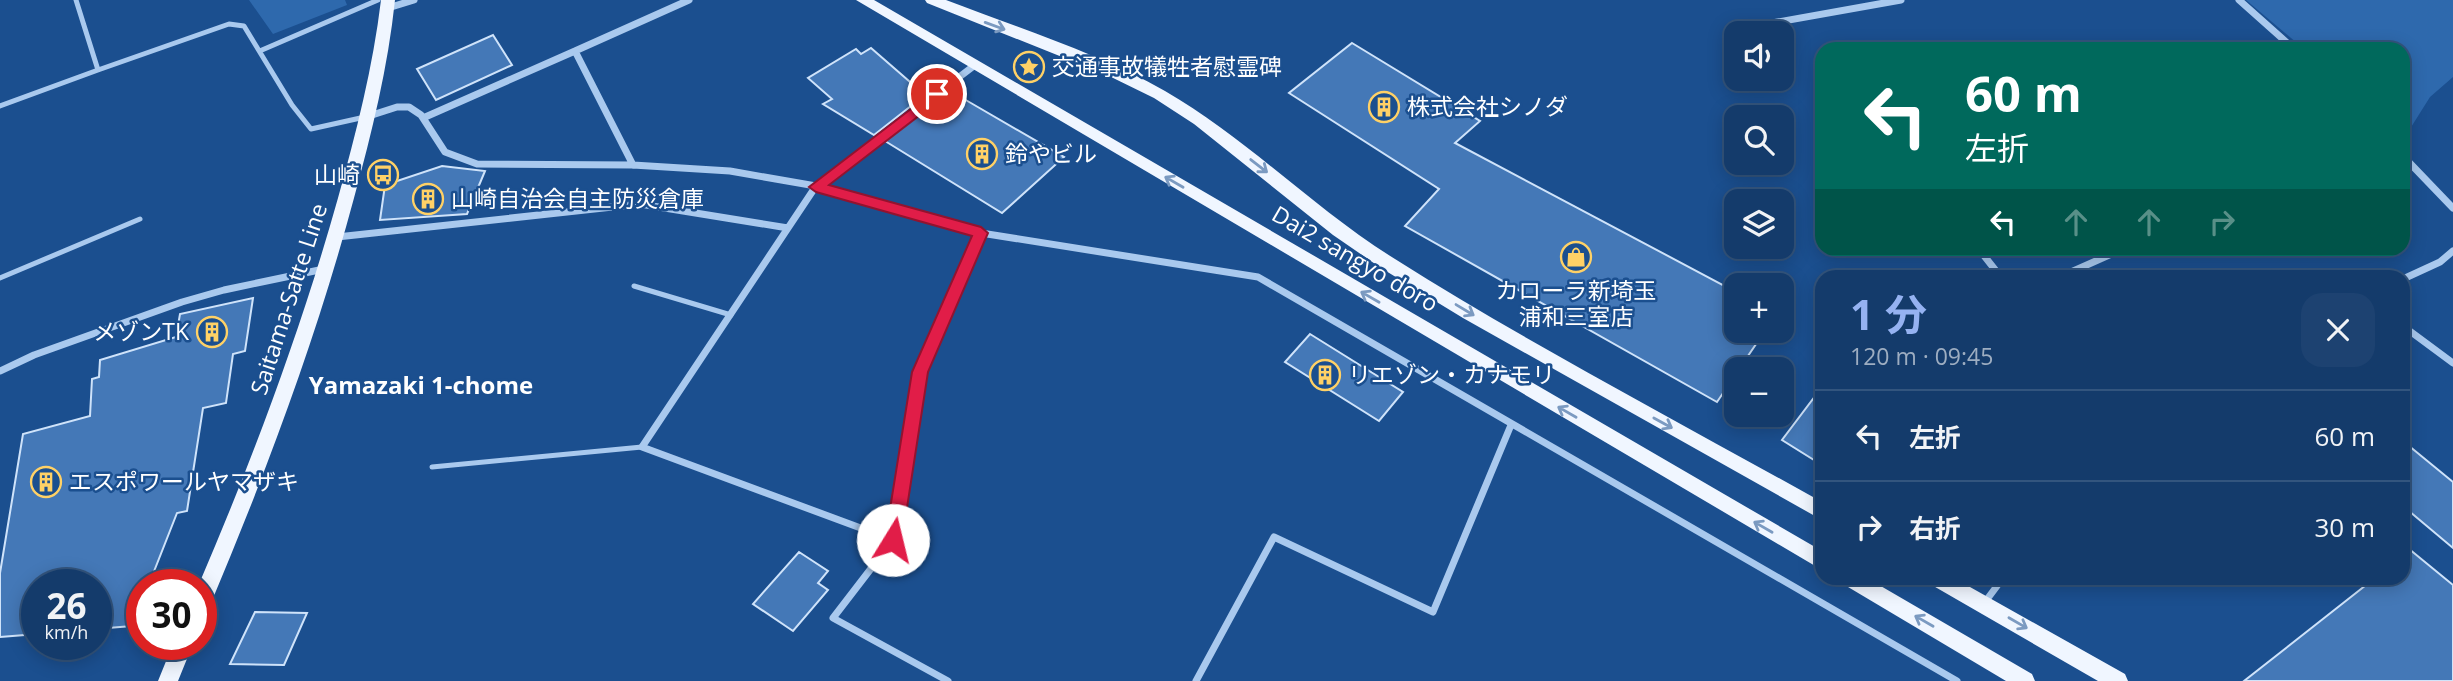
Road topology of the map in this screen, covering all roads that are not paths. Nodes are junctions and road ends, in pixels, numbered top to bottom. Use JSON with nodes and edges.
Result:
{"nodes":[{"id":1,"x":76,"y":0,"type":"edge"},
{"id":2,"x":414,"y":0,"type":"edge"},
{"id":3,"x":689,"y":0,"type":"edge"},
{"id":4,"x":863,"y":0,"type":"edge"},
{"id":5,"x":932,"y":0,"type":"edge"},
{"id":6,"x":1901,"y":0,"type":"edge"},
{"id":7,"x":2239,"y":0,"type":"edge"},
{"id":8,"x":385,"y":3,"type":"edge"},
{"id":9,"x":1783,"y":21,"type":"edge"},
{"id":10,"x":2286,"y":42,"type":"edge"},
{"id":11,"x":262,"y":50,"type":"junction"},
{"id":12,"x":575,"y":51,"type":"junction"},
{"id":13,"x":975,"y":65,"type":"junction"},
{"id":14,"x":98,"y":70,"type":"junction"},
{"id":15,"x":0,"y":106,"type":"edge"},
{"id":16,"x":368,"y":116,"type":"junction"},
{"id":17,"x":423,"y":118,"type":"junction"},
{"id":18,"x":2410,"y":163,"type":"edge"},
{"id":19,"x":633,"y":165,"type":"junction"},
{"id":20,"x":816,"y":187,"type":"junction"},
{"id":21,"x":2453,"y":208,"type":"edge"},
{"id":22,"x":140,"y":219,"type":"dead end"},
{"id":23,"x":788,"y":228,"type":"junction"},
{"id":24,"x":981,"y":233,"type":"junction"},
{"id":25,"x":336,"y":237,"type":"junction"},
{"id":26,"x":2453,"y":251,"type":"edge"},
{"id":27,"x":1984,"y":256,"type":"edge"},
{"id":28,"x":2107,"y":256,"type":"edge"},
{"id":29,"x":328,"y":268,"type":"junction"},
{"id":30,"x":1995,"y":270,"type":"edge"},
{"id":31,"x":2076,"y":270,"type":"edge"},
{"id":32,"x":2410,"y":276,"type":"edge"},
{"id":33,"x":0,"y":278,"type":"edge"},
{"id":34,"x":634,"y":286,"type":"dead end"},
{"id":35,"x":730,"y":315,"type":"junction"},
{"id":36,"x":2410,"y":331,"type":"edge"},
{"id":37,"x":2453,"y":363,"type":"edge"},
{"id":38,"x":0,"y":371,"type":"edge"},
{"id":39,"x":1511,"y":425,"type":"junction"},
{"id":40,"x":642,"y":447,"type":"junction"},
{"id":41,"x":432,"y":467,"type":"dead end"},
{"id":42,"x":1815,"y":508,"type":"edge"},
{"id":43,"x":893,"y":540,"type":"junction"},
{"id":44,"x":1815,"y":557,"type":"edge"},
{"id":45,"x":215,"y":569,"type":"edge"},
{"id":46,"x":1862,"y":585,"type":"edge"},
{"id":47,"x":1950,"y":585,"type":"edge"},
{"id":48,"x":1998,"y":585,"type":"edge"},
{"id":49,"x":1984,"y":604,"type":"junction"},
{"id":50,"x":177,"y":660,"type":"edge"},
{"id":51,"x":168,"y":681,"type":"edge"},
{"id":52,"x":948,"y":681,"type":"edge"},
{"id":53,"x":1196,"y":681,"type":"edge"},
{"id":54,"x":1957,"y":681,"type":"edge"},
{"id":55,"x":2025,"y":681,"type":"edge"},
{"id":56,"x":2118,"y":681,"type":"edge"}],
"edges":[{"from":1,"to":14,"type":"lane"},
{"from":2,"to":8,"type":"street"},
{"from":3,"to":12,"type":"street"},
{"from":4,"to":13,"type":"main road","name":"Dai2 sangyo doro"},
{"from":5,"to":42,"type":"main road","name":"Dai2 sangyo doro","one_way":true},
{"from":6,"to":9,"type":"street"},
{"from":7,"to":10,"type":"street"},
{"from":8,"to":11,"type":"lane"},
{"from":8,"to":16,"type":"main road","name":"Saitama-Satte Line"},
{"from":11,"to":14,"type":"lane"},
{"from":11,"to":16,"type":"lane"},
{"from":12,"to":17,"type":"street"},
{"from":12,"to":19,"type":"street"},
{"from":13,"to":20,"type":"street"},
{"from":44,"to":13,"type":"main road","name":"Dai2 sangyo doro","one_way":true},
{"from":14,"to":15,"type":"lane"},
{"from":16,"to":17,"type":"street"},
{"from":16,"to":25,"type":"main road","name":"Saitama-Satte Line"},
{"from":17,"to":19,"type":"street"},
{"from":18,"to":21,"type":"street"},
{"from":19,"to":20,"type":"street"},
{"from":20,"to":23,"type":"street"},
{"from":20,"to":24,"type":"street"},
{"from":22,"to":33,"type":"lane"},
{"from":23,"to":25,"type":"street"},
{"from":23,"to":35,"type":"street"},
{"from":24,"to":39,"type":"street"},
{"from":24,"to":43,"type":"street"},
{"from":25,"to":29,"type":"main road","name":"Saitama-Satte Line"},
{"from":26,"to":32,"type":"street"},
{"from":27,"to":30,"type":"street"},
{"from":28,"to":31,"type":"street"},
{"from":29,"to":38,"type":"street"},
{"from":29,"to":45,"type":"main road","name":"Saitama-Satte Line"},
{"from":34,"to":35,"type":"lane"},
{"from":35,"to":40,"type":"street"},
{"from":36,"to":37,"type":"street"},
{"from":39,"to":53,"type":"street"},
{"from":39,"to":54,"type":"street"},
{"from":40,"to":41,"type":"lane"},
{"from":40,"to":43,"type":"street"},
{"from":43,"to":52,"type":"street"},
{"from":55,"to":46,"type":"main road","one_way":true},
{"from":47,"to":49,"type":"main road"},
{"from":48,"to":49,"type":"street"},
{"from":49,"to":56,"type":"main road","one_way":true},
{"from":50,"to":51,"type":"main road"}]}
